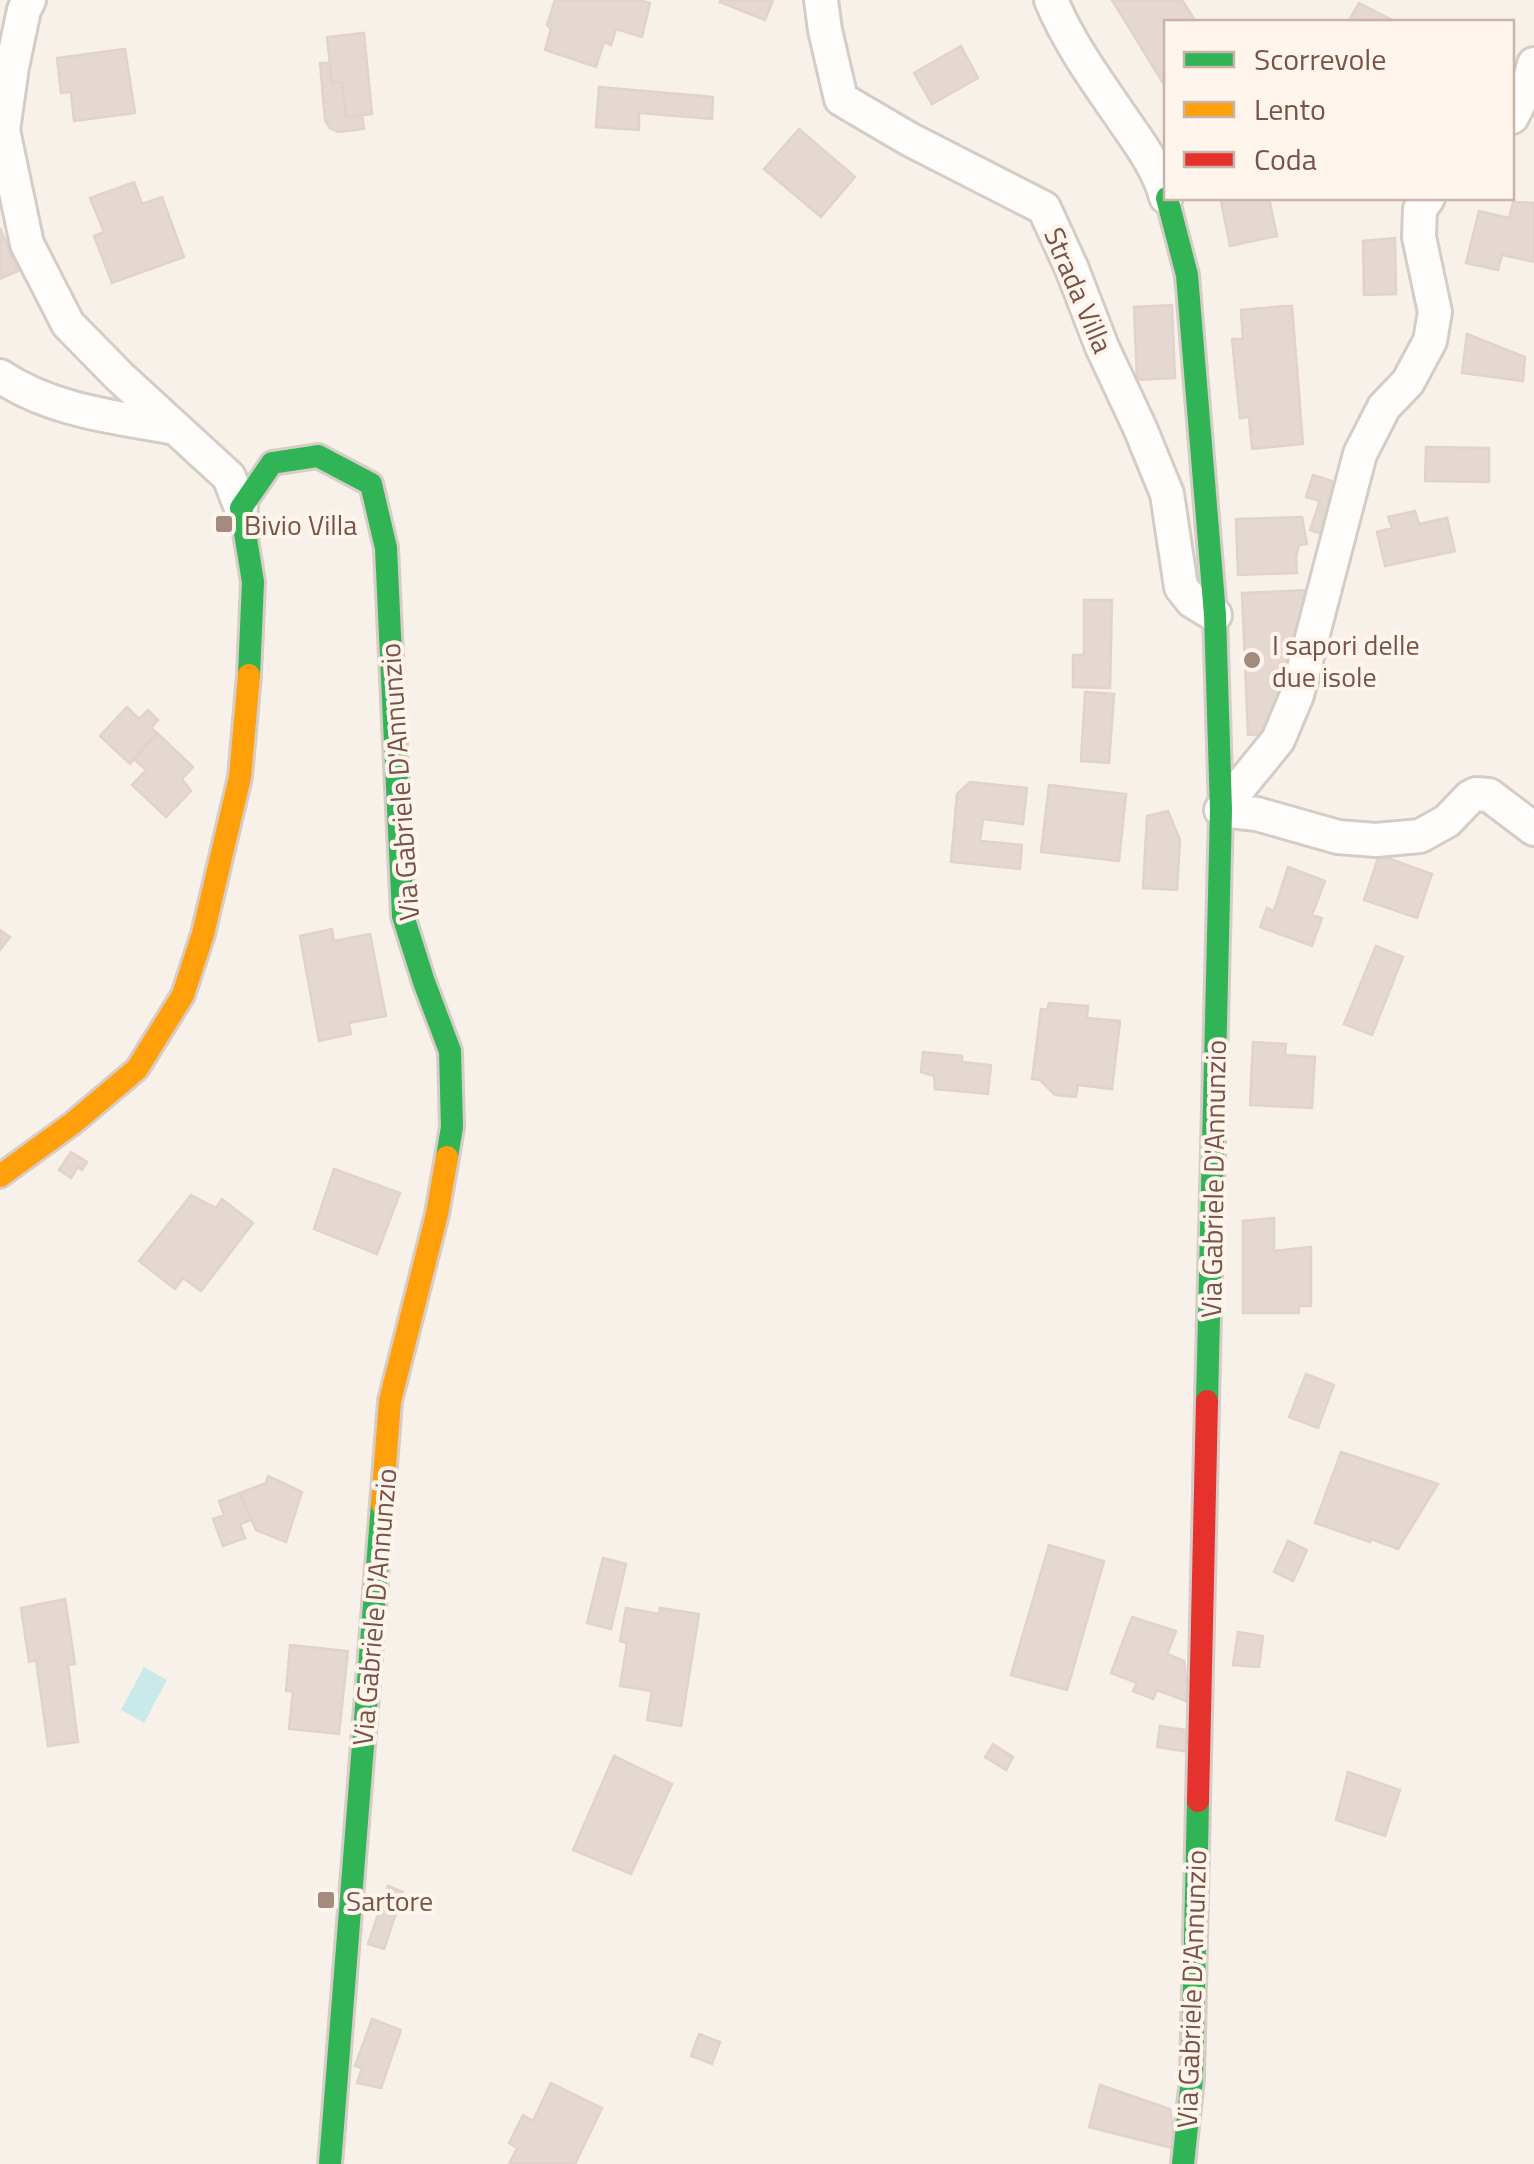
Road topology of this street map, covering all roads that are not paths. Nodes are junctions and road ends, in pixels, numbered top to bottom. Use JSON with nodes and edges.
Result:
{"nodes":[{"id":1,"x":29,"y":0,"type":"edge"},
{"id":2,"x":821,"y":0,"type":"edge"},
{"id":3,"x":1051,"y":0,"type":"edge"},
{"id":4,"x":1534,"y":64,"type":"edge"},
{"id":5,"x":1514,"y":112,"type":"edge"},
{"id":6,"x":1164,"y":188,"type":"edge"},
{"id":7,"x":1168,"y":200,"type":"edge"},
{"id":8,"x":1426,"y":200,"type":"edge"},
{"id":9,"x":0,"y":376,"type":"edge"},
{"id":10,"x":175,"y":428,"type":"junction"},
{"id":11,"x":240,"y":508,"type":"junction"},
{"id":12,"x":1215,"y":615,"type":"junction"},
{"id":13,"x":1221,"y":810,"type":"junction"},
{"id":14,"x":1534,"y":829,"type":"edge"},
{"id":15,"x":0,"y":1176,"type":"edge"},
{"id":16,"x":330,"y":2164,"type":"edge"},
{"id":17,"x":1183,"y":2164,"type":"edge"}],
"edges":[{"from":1,"to":10,"type":"street"},
{"from":2,"to":12,"type":"street","name":"Strada Villa"},
{"from":3,"to":6,"type":"street","name":"Via Gabriele D'Annunzio"},
{"from":4,"to":5,"type":"street"},
{"from":7,"to":12,"type":"street","name":"Via Gabriele D'Annunzio"},
{"from":8,"to":13,"type":"street"},
{"from":9,"to":10,"type":"street"},
{"from":10,"to":11,"type":"street"},
{"from":11,"to":15,"type":"street"},
{"from":11,"to":16,"type":"street","name":"Via Gabriele D'Annunzio"},
{"from":12,"to":13,"type":"street","name":"Via Gabriele D'Annunzio"},
{"from":13,"to":14,"type":"street"},
{"from":13,"to":17,"type":"street","name":"Via Gabriele D'Annunzio"}]}
